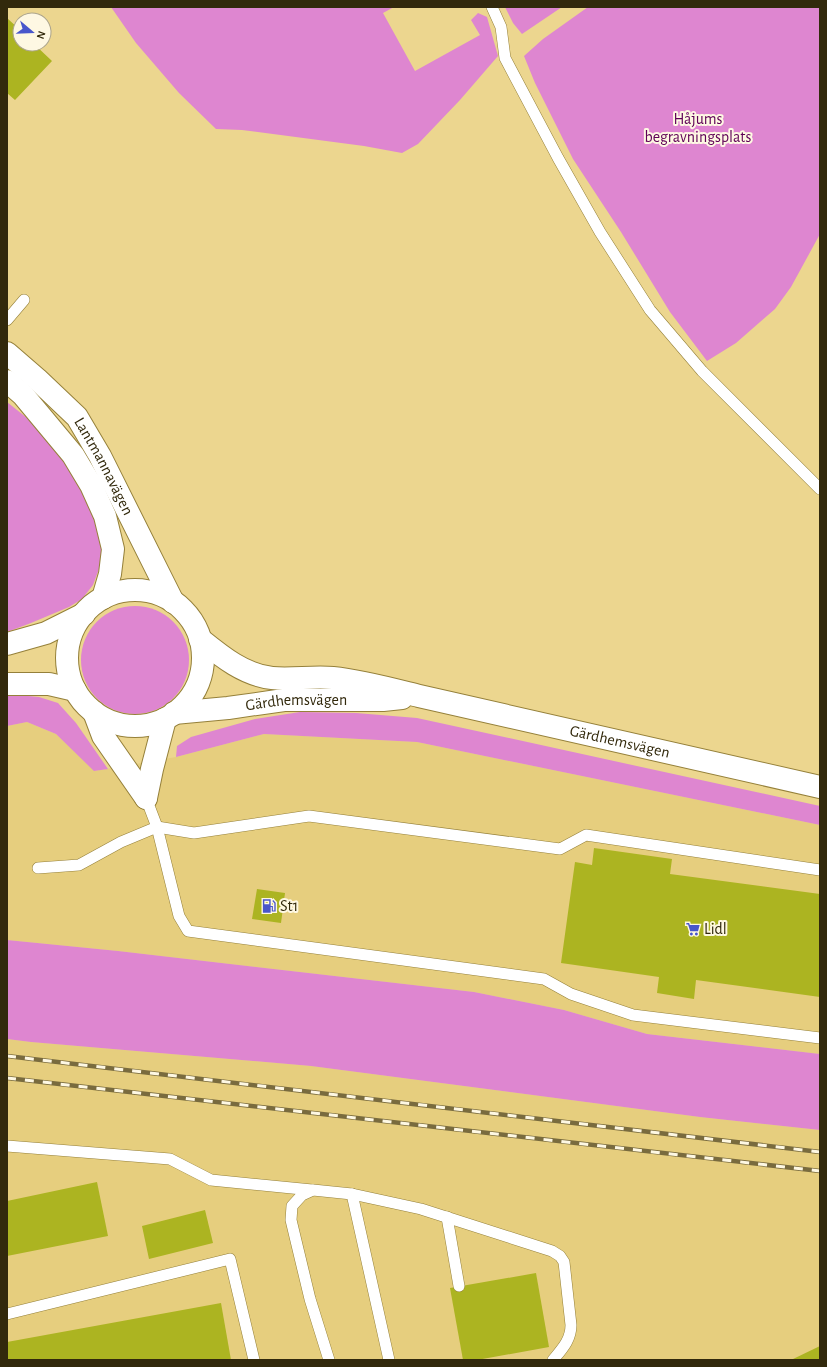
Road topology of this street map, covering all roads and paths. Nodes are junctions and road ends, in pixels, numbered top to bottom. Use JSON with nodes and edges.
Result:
{"nodes":[{"id":1,"x":492,"y":7,"type":"edge"},
{"id":2,"x":24,"y":300,"type":"dead end"},
{"id":3,"x":7,"y":320,"type":"edge"},
{"id":4,"x":7,"y":353,"type":"edge"},
{"id":5,"x":7,"y":381,"type":"edge"},
{"id":6,"x":820,"y":489,"type":"edge"},
{"id":7,"x":103,"y":598,"type":"junction"},
{"id":8,"x":173,"y":602,"type":"junction"},
{"id":9,"x":84,"y":614,"type":"junction"},
{"id":10,"x":200,"y":639,"type":"junction"},
{"id":11,"x":7,"y":644,"type":"edge"},
{"id":12,"x":7,"y":684,"type":"edge"},
{"id":13,"x":75,"y":690,"type":"junction"},
{"id":14,"x":419,"y":696,"type":"junction"},
{"id":15,"x":94,"y":712,"type":"junction"},
{"id":16,"x":170,"y":716,"type":"junction"},
{"id":17,"x":820,"y":787,"type":"edge"},
{"id":18,"x":146,"y":798,"type":"junction"},
{"id":19,"x":157,"y":827,"type":"junction"},
{"id":20,"x":38,"y":868,"type":"dead end"},
{"id":21,"x":820,"y":870,"type":"edge"},
{"id":22,"x":820,"y":1038,"type":"edge"},
{"id":23,"x":7,"y":1146,"type":"edge"},
{"id":24,"x":313,"y":1190,"type":"junction"},
{"id":25,"x":352,"y":1194,"type":"junction"},
{"id":26,"x":447,"y":1216,"type":"junction"},
{"id":27,"x":459,"y":1286,"type":"dead end"},
{"id":28,"x":7,"y":1314,"type":"edge"},
{"id":29,"x":254,"y":1360,"type":"edge"},
{"id":30,"x":329,"y":1360,"type":"edge"},
{"id":31,"x":388,"y":1360,"type":"edge"},
{"id":32,"x":553,"y":1360,"type":"edge"}],
"edges":[{"from":1,"to":6,"type":"lane"},
{"from":2,"to":3,"type":"lane"},
{"from":4,"to":8,"type":"main road","name":"Lantmannavägen"},
{"from":5,"to":7,"type":"main road","name":"Lantmannavägen"},
{"from":7,"to":8,"type":"main road"},
{"from":7,"to":9,"type":"main road"},
{"from":8,"to":10,"type":"main road"},
{"from":9,"to":11,"type":"main road"},
{"from":9,"to":13,"type":"main road"},
{"from":10,"to":14,"type":"main road","name":"Gärdhemsvägen"},
{"from":10,"to":16,"type":"main road"},
{"from":12,"to":13,"type":"main road"},
{"from":13,"to":15,"type":"main road"},
{"from":14,"to":16,"type":"main road","name":"Gärdhemsvägen"},
{"from":14,"to":17,"type":"main road","name":"Gärdhemsvägen"},
{"from":15,"to":16,"type":"main road"},
{"from":15,"to":18,"type":"main road"},
{"from":16,"to":18,"type":"main road"},
{"from":18,"to":19,"type":"lane"},
{"from":19,"to":20,"type":"lane"},
{"from":19,"to":21,"type":"lane"},
{"from":19,"to":22,"type":"lane"},
{"from":23,"to":24,"type":"lane"},
{"from":24,"to":25,"type":"lane"},
{"from":24,"to":30,"type":"lane"},
{"from":25,"to":26,"type":"lane"},
{"from":25,"to":31,"type":"lane"},
{"from":26,"to":27,"type":"lane"},
{"from":26,"to":32,"type":"lane"},
{"from":28,"to":29,"type":"lane"}]}
